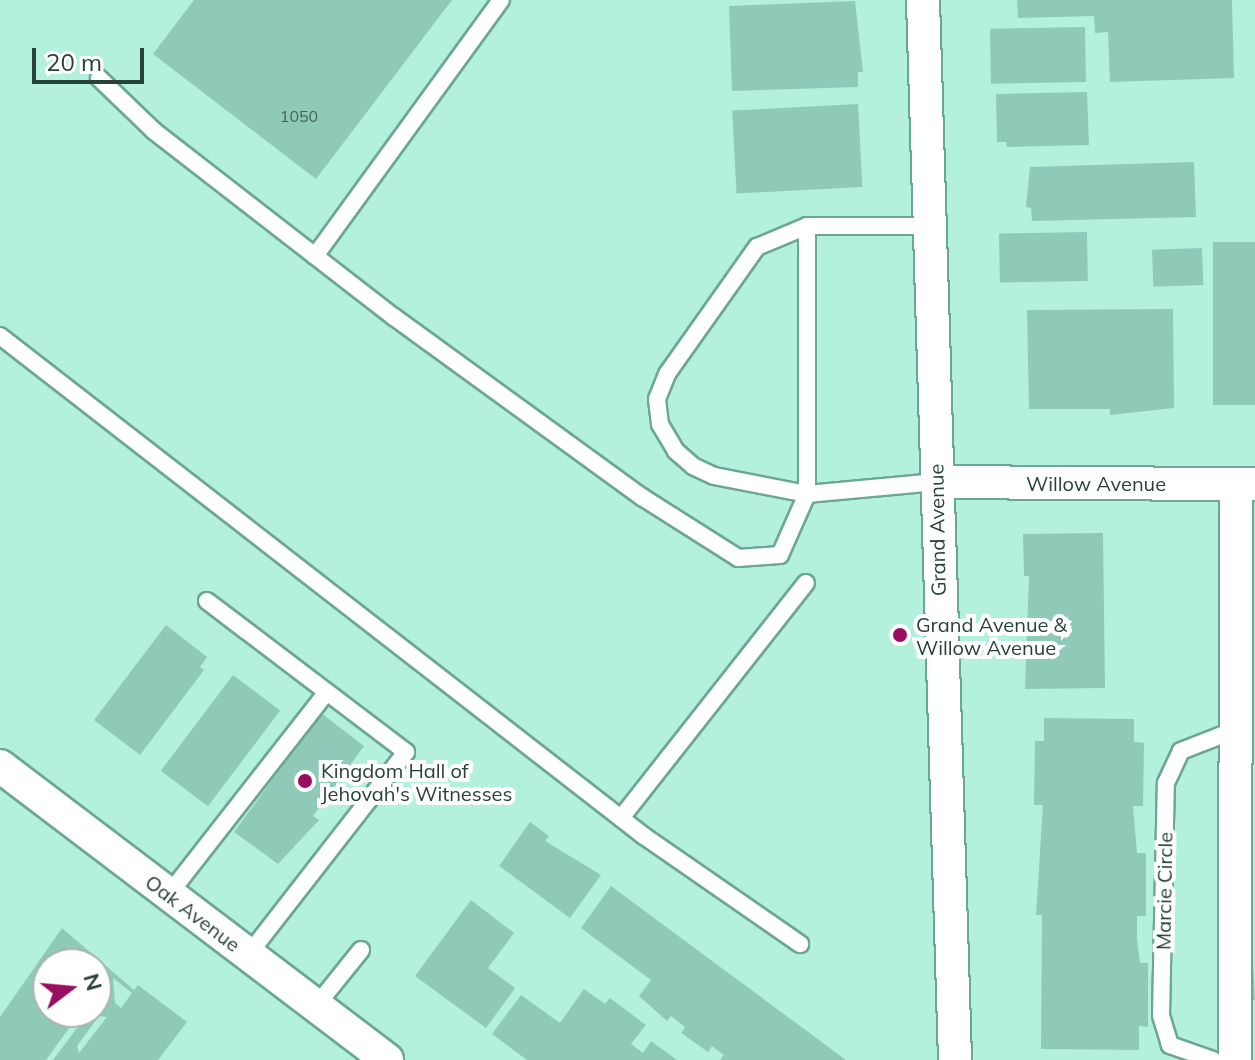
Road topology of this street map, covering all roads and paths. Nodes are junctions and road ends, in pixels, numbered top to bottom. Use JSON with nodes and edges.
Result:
{"nodes":[{"id":1,"x":501,"y":0,"type":"edge"},
{"id":2,"x":923,"y":0,"type":"edge"},
{"id":3,"x":99,"y":78,"type":"dead end"},
{"id":4,"x":807,"y":226,"type":"junction"},
{"id":5,"x":929,"y":226,"type":"junction"},
{"id":6,"x":315,"y":256,"type":"junction"},
{"id":7,"x":0,"y":336,"type":"edge"},
{"id":8,"x":936,"y":482,"type":"junction"},
{"id":9,"x":1246,"y":484,"type":"edge"},
{"id":10,"x":807,"y":494,"type":"junction"},
{"id":11,"x":806,"y":583,"type":"dead end"},
{"id":12,"x":207,"y":601,"type":"dead end"},
{"id":13,"x":1245,"y":605,"type":"edge"},
{"id":14,"x":326,"y":693,"type":"junction"},
{"id":15,"x":1235,"y":730,"type":"junction"},
{"id":16,"x":0,"y":766,"type":"edge"},
{"id":17,"x":621,"y":818,"type":"junction"},
{"id":18,"x":169,"y":894,"type":"junction"},
{"id":19,"x":800,"y":944,"type":"dead end"},
{"id":20,"x":361,"y":950,"type":"dead end"},
{"id":21,"x":248,"y":955,"type":"junction"},
{"id":22,"x":316,"y":1006,"type":"junction"},
{"id":23,"x":387,"y":1060,"type":"edge"},
{"id":24,"x":955,"y":1060,"type":"edge"},
{"id":25,"x":1213,"y":1060,"type":"edge"},
{"id":26,"x":1235,"y":1060,"type":"edge"}],
"edges":[{"from":1,"to":6,"type":"lane"},
{"from":2,"to":5,"type":"street","name":"Grand Avenue"},
{"from":3,"to":6,"type":"lane"},
{"from":4,"to":5,"type":"lane"},
{"from":4,"to":10,"type":"lane"},
{"from":4,"to":10,"type":"lane"},
{"from":5,"to":8,"type":"street","name":"Grand Avenue"},
{"from":6,"to":10,"type":"lane"},
{"from":7,"to":17,"type":"lane"},
{"from":8,"to":9,"type":"street","name":"Willow Avenue"},
{"from":8,"to":10,"type":"lane"},
{"from":8,"to":24,"type":"street","name":"Grand Avenue"},
{"from":9,"to":13,"type":"street"},
{"from":11,"to":17,"type":"lane"},
{"from":12,"to":14,"type":"lane"},
{"from":13,"to":15,"type":"street"},
{"from":14,"to":18,"type":"lane"},
{"from":14,"to":21,"type":"lane"},
{"from":15,"to":25,"type":"lane","name":"Marcie Circle"},
{"from":15,"to":26,"type":"street"},
{"from":16,"to":18,"type":"street","name":"Oak Avenue"},
{"from":17,"to":19,"type":"lane"},
{"from":18,"to":21,"type":"street","name":"Oak Avenue"},
{"from":20,"to":22,"type":"lane"},
{"from":21,"to":22,"type":"street","name":"Oak Avenue"},
{"from":22,"to":23,"type":"street","name":"Oak Avenue"}]}
